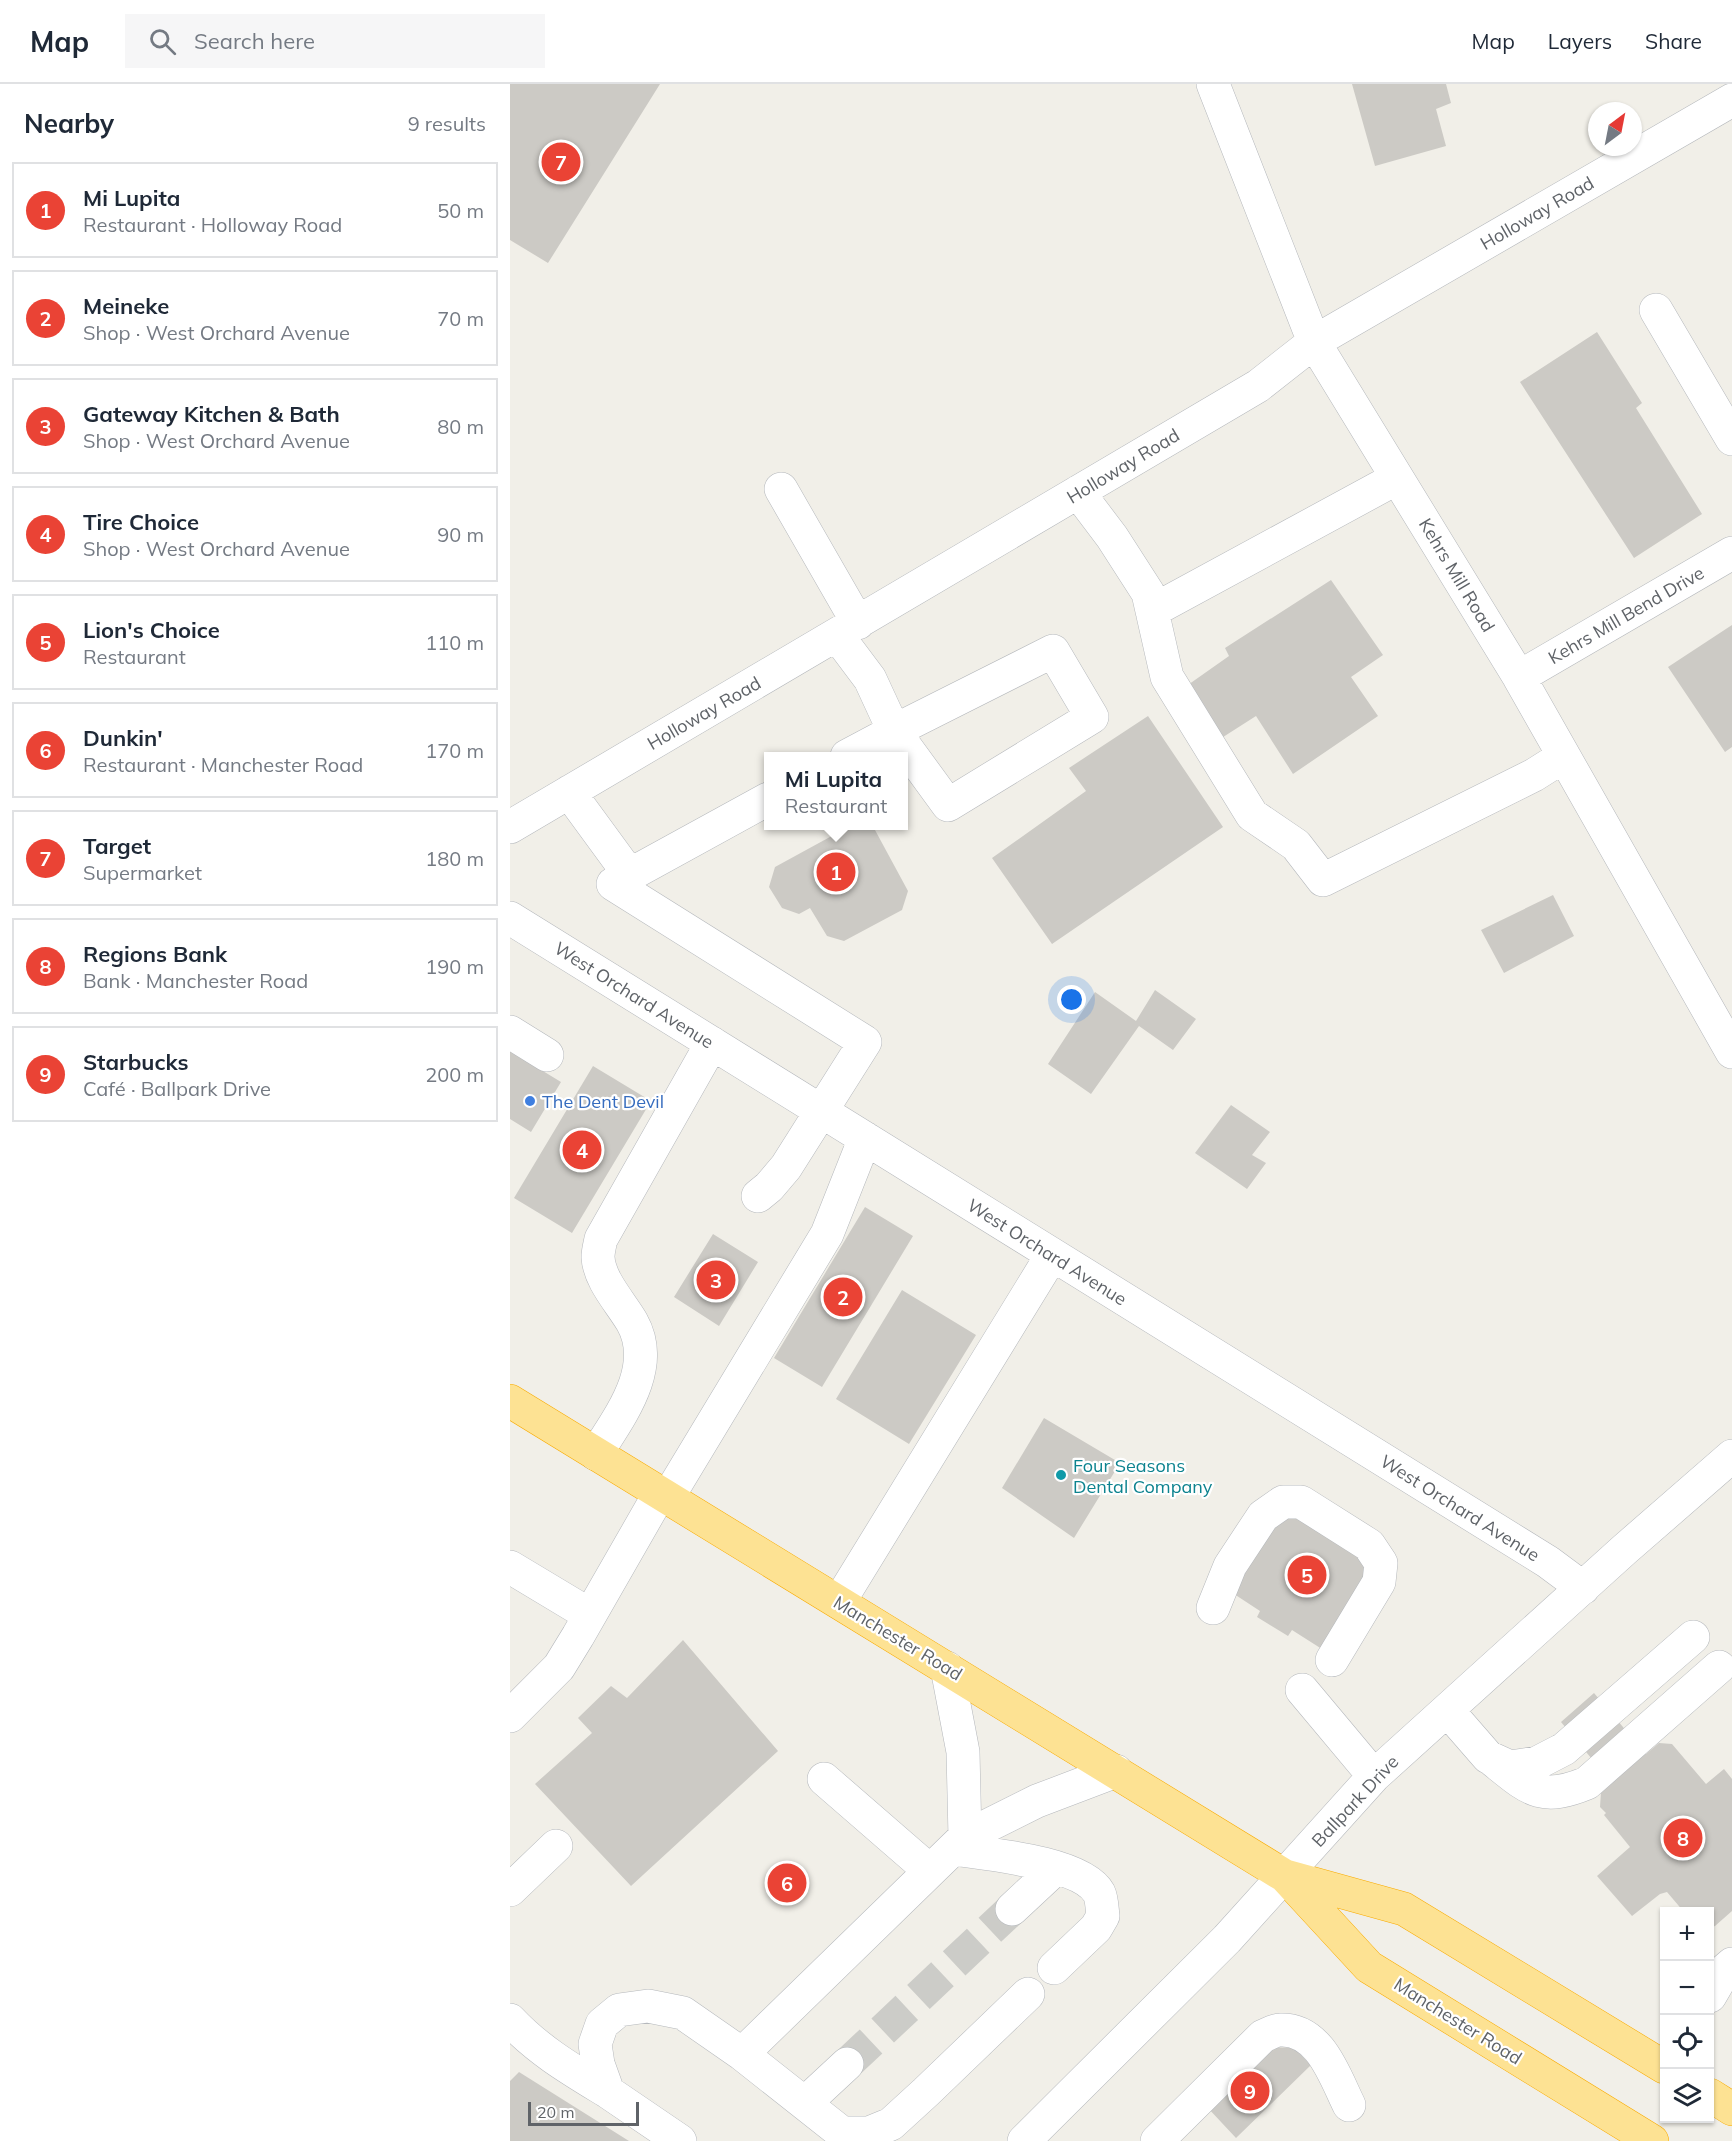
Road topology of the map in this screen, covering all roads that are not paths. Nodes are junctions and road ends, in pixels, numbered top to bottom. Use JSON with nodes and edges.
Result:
{"nodes":[{"id":1,"x":1213,"y":84,"type":"edge"},
{"id":2,"x":1732,"y":100,"type":"edge"},
{"id":3,"x":1656,"y":310,"type":"dead end"},
{"id":4,"x":1314,"y":342,"type":"junction"},
{"id":5,"x":1732,"y":439,"type":"edge"},
{"id":6,"x":1397,"y":478,"type":"junction"},
{"id":7,"x":782,"y":489,"type":"dead end"},
{"id":8,"x":1078,"y":492,"type":"junction"},
{"id":9,"x":1732,"y":553,"type":"edge"},
{"id":10,"x":1152,"y":611,"type":"junction"},
{"id":11,"x":847,"y":629,"type":"junction"},
{"id":12,"x":1519,"y":677,"type":"junction"},
{"id":13,"x":894,"y":731,"type":"junction"},
{"id":14,"x":855,"y":752,"type":"edge"},
{"id":15,"x":1564,"y":756,"type":"junction"},
{"id":16,"x":569,"y":792,"type":"junction"},
{"id":17,"x":764,"y":801,"type":"edge"},
{"id":18,"x":510,"y":827,"type":"edge"},
{"id":19,"x":629,"y":874,"type":"junction"},
{"id":20,"x":510,"y":918,"type":"edge"},
{"id":21,"x":510,"y":1032,"type":"edge"},
{"id":22,"x":712,"y":1043,"type":"junction"},
{"id":23,"x":1732,"y":1052,"type":"edge"},
{"id":24,"x":547,"y":1055,"type":"dead end"},
{"id":25,"x":820,"y":1110,"type":"junction"},
{"id":26,"x":864,"y":1138,"type":"junction"},
{"id":27,"x":758,"y":1196,"type":"dead end"},
{"id":28,"x":1052,"y":1255,"type":"junction"},
{"id":29,"x":510,"y":1401,"type":"edge"},
{"id":30,"x":596,"y":1454,"type":"junction"},
{"id":31,"x":1732,"y":1456,"type":"edge"},
{"id":32,"x":664,"y":1495,"type":"junction"},
{"id":33,"x":510,"y":1567,"type":"edge"},
{"id":34,"x":1583,"y":1588,"type":"junction"},
{"id":35,"x":839,"y":1602,"type":"junction"},
{"id":36,"x":1213,"y":1608,"type":"dead end"},
{"id":37,"x":590,"y":1615,"type":"junction"},
{"id":38,"x":1693,"y":1637,"type":"dead end"},
{"id":39,"x":1332,"y":1660,"type":"dead end"},
{"id":40,"x":1719,"y":1667,"type":"dead end"},
{"id":41,"x":947,"y":1668,"type":"junction"},
{"id":42,"x":1302,"y":1690,"type":"dead end"},
{"id":43,"x":1448,"y":1711,"type":"junction"},
{"id":44,"x":510,"y":1716,"type":"edge"},
{"id":45,"x":1488,"y":1757,"type":"junction"},
{"id":46,"x":1116,"y":1771,"type":"junction"},
{"id":47,"x":1374,"y":1776,"type":"junction"},
{"id":48,"x":824,"y":1779,"type":"dead end"},
{"id":49,"x":556,"y":1846,"type":"dead end"},
{"id":50,"x":950,"y":1853,"type":"junction"},
{"id":51,"x":1056,"y":1868,"type":"junction"},
{"id":52,"x":1285,"y":1876,"type":"junction"},
{"id":53,"x":510,"y":1890,"type":"edge"},
{"id":54,"x":1012,"y":1909,"type":"tunnel mouth"},
{"id":55,"x":1732,"y":1964,"type":"edge"},
{"id":56,"x":1054,"y":1968,"type":"dead end"},
{"id":57,"x":1714,"y":1989,"type":"edge"},
{"id":58,"x":1028,"y":1994,"type":"dead end"},
{"id":59,"x":510,"y":2020,"type":"edge"},
{"id":60,"x":742,"y":2054,"type":"junction"},
{"id":61,"x":847,"y":2064,"type":"tunnel mouth"},
{"id":62,"x":1660,"y":2064,"type":"edge"},
{"id":63,"x":608,"y":2092,"type":"junction"},
{"id":64,"x":1714,"y":2098,"type":"edge"},
{"id":65,"x":805,"y":2103,"type":"junction"},
{"id":66,"x":1349,"y":2105,"type":"dead end"},
{"id":67,"x":1732,"y":2109,"type":"edge"},
{"id":68,"x":680,"y":2141,"type":"edge"},
{"id":69,"x":1024,"y":2141,"type":"edge"},
{"id":70,"x":1157,"y":2141,"type":"edge"},
{"id":71,"x":1652,"y":2141,"type":"edge"}],
"edges":[{"from":1,"to":4,"type":"street","name":"Kehrs Mill Road"},
{"from":2,"to":4,"type":"street","name":"Holloway Road"},
{"from":3,"to":5,"type":"street"},
{"from":4,"to":6,"type":"street","name":"Kehrs Mill Road"},
{"from":4,"to":8,"type":"street","name":"Holloway Road"},
{"from":6,"to":10,"type":"street"},
{"from":6,"to":12,"type":"street","name":"Kehrs Mill Road"},
{"from":7,"to":11,"type":"street"},
{"from":8,"to":10,"type":"street"},
{"from":8,"to":11,"type":"street","name":"Holloway Road"},
{"from":9,"to":12,"type":"street","name":"Kehrs Mill Bend Drive"},
{"from":10,"to":15,"type":"street"},
{"from":11,"to":13,"type":"street"},
{"from":11,"to":16,"type":"street","name":"Holloway Road"},
{"from":12,"to":15,"type":"street","name":"Kehrs Mill Road"},
{"from":13,"to":13,"type":"street"},
{"from":13,"to":14,"type":"street"},
{"from":15,"to":23,"type":"street","name":"Kehrs Mill Road"},
{"from":16,"to":18,"type":"street","name":"Holloway Road"},
{"from":16,"to":19,"type":"street"},
{"from":17,"to":19,"type":"street"},
{"from":19,"to":25,"type":"street"},
{"from":20,"to":22,"type":"street","name":"West Orchard Avenue"},
{"from":21,"to":24,"type":"street"},
{"from":22,"to":25,"type":"street","name":"West Orchard Avenue"},
{"from":22,"to":30,"type":"street"},
{"from":25,"to":26,"type":"street","name":"West Orchard Avenue"},
{"from":25,"to":27,"type":"street"},
{"from":26,"to":28,"type":"street","name":"West Orchard Avenue"},
{"from":26,"to":32,"type":"street"},
{"from":28,"to":34,"type":"street","name":"West Orchard Avenue"},
{"from":28,"to":35,"type":"street"},
{"from":29,"to":30,"type":"highway","name":"Manchester Road"},
{"from":30,"to":32,"type":"highway","name":"Manchester Road"},
{"from":31,"to":34,"type":"street","name":"Ballpark Drive"},
{"from":32,"to":35,"type":"highway","name":"Manchester Road"},
{"from":32,"to":37,"type":"street"},
{"from":33,"to":37,"type":"street"},
{"from":34,"to":43,"type":"street","name":"Ballpark Drive"},
{"from":35,"to":41,"type":"highway","name":"Manchester Road"},
{"from":36,"to":39,"type":"street"},
{"from":37,"to":44,"type":"street"},
{"from":38,"to":45,"type":"street"},
{"from":40,"to":45,"type":"street"},
{"from":41,"to":46,"type":"highway","name":"Manchester Road"},
{"from":41,"to":50,"type":"street"},
{"from":42,"to":47,"type":"street"},
{"from":43,"to":45,"type":"street"},
{"from":43,"to":47,"type":"street","name":"Ballpark Drive"},
{"from":46,"to":50,"type":"street"},
{"from":46,"to":52,"type":"highway","name":"Manchester Road"},
{"from":47,"to":52,"type":"street","name":"Ballpark Drive"},
{"from":48,"to":50,"type":"street"},
{"from":49,"to":53,"type":"street"},
{"from":50,"to":51,"type":"street"},
{"from":50,"to":60,"type":"street"},
{"from":51,"to":54,"type":"street"},
{"from":51,"to":56,"type":"street"},
{"from":52,"to":62,"type":"highway","name":"Manchester Road"},
{"from":52,"to":69,"type":"street","name":"Ballpark Drive"},
{"from":52,"to":71,"type":"highway","name":"Manchester Road"},
{"from":55,"to":57,"type":"street"},
{"from":58,"to":65,"type":"street"},
{"from":59,"to":63,"type":"street"},
{"from":60,"to":63,"type":"street"},
{"from":60,"to":65,"type":"street"},
{"from":61,"to":65,"type":"street"},
{"from":63,"to":68,"type":"street"},
{"from":64,"to":67,"type":"highway"},
{"from":66,"to":70,"type":"street"}]}
